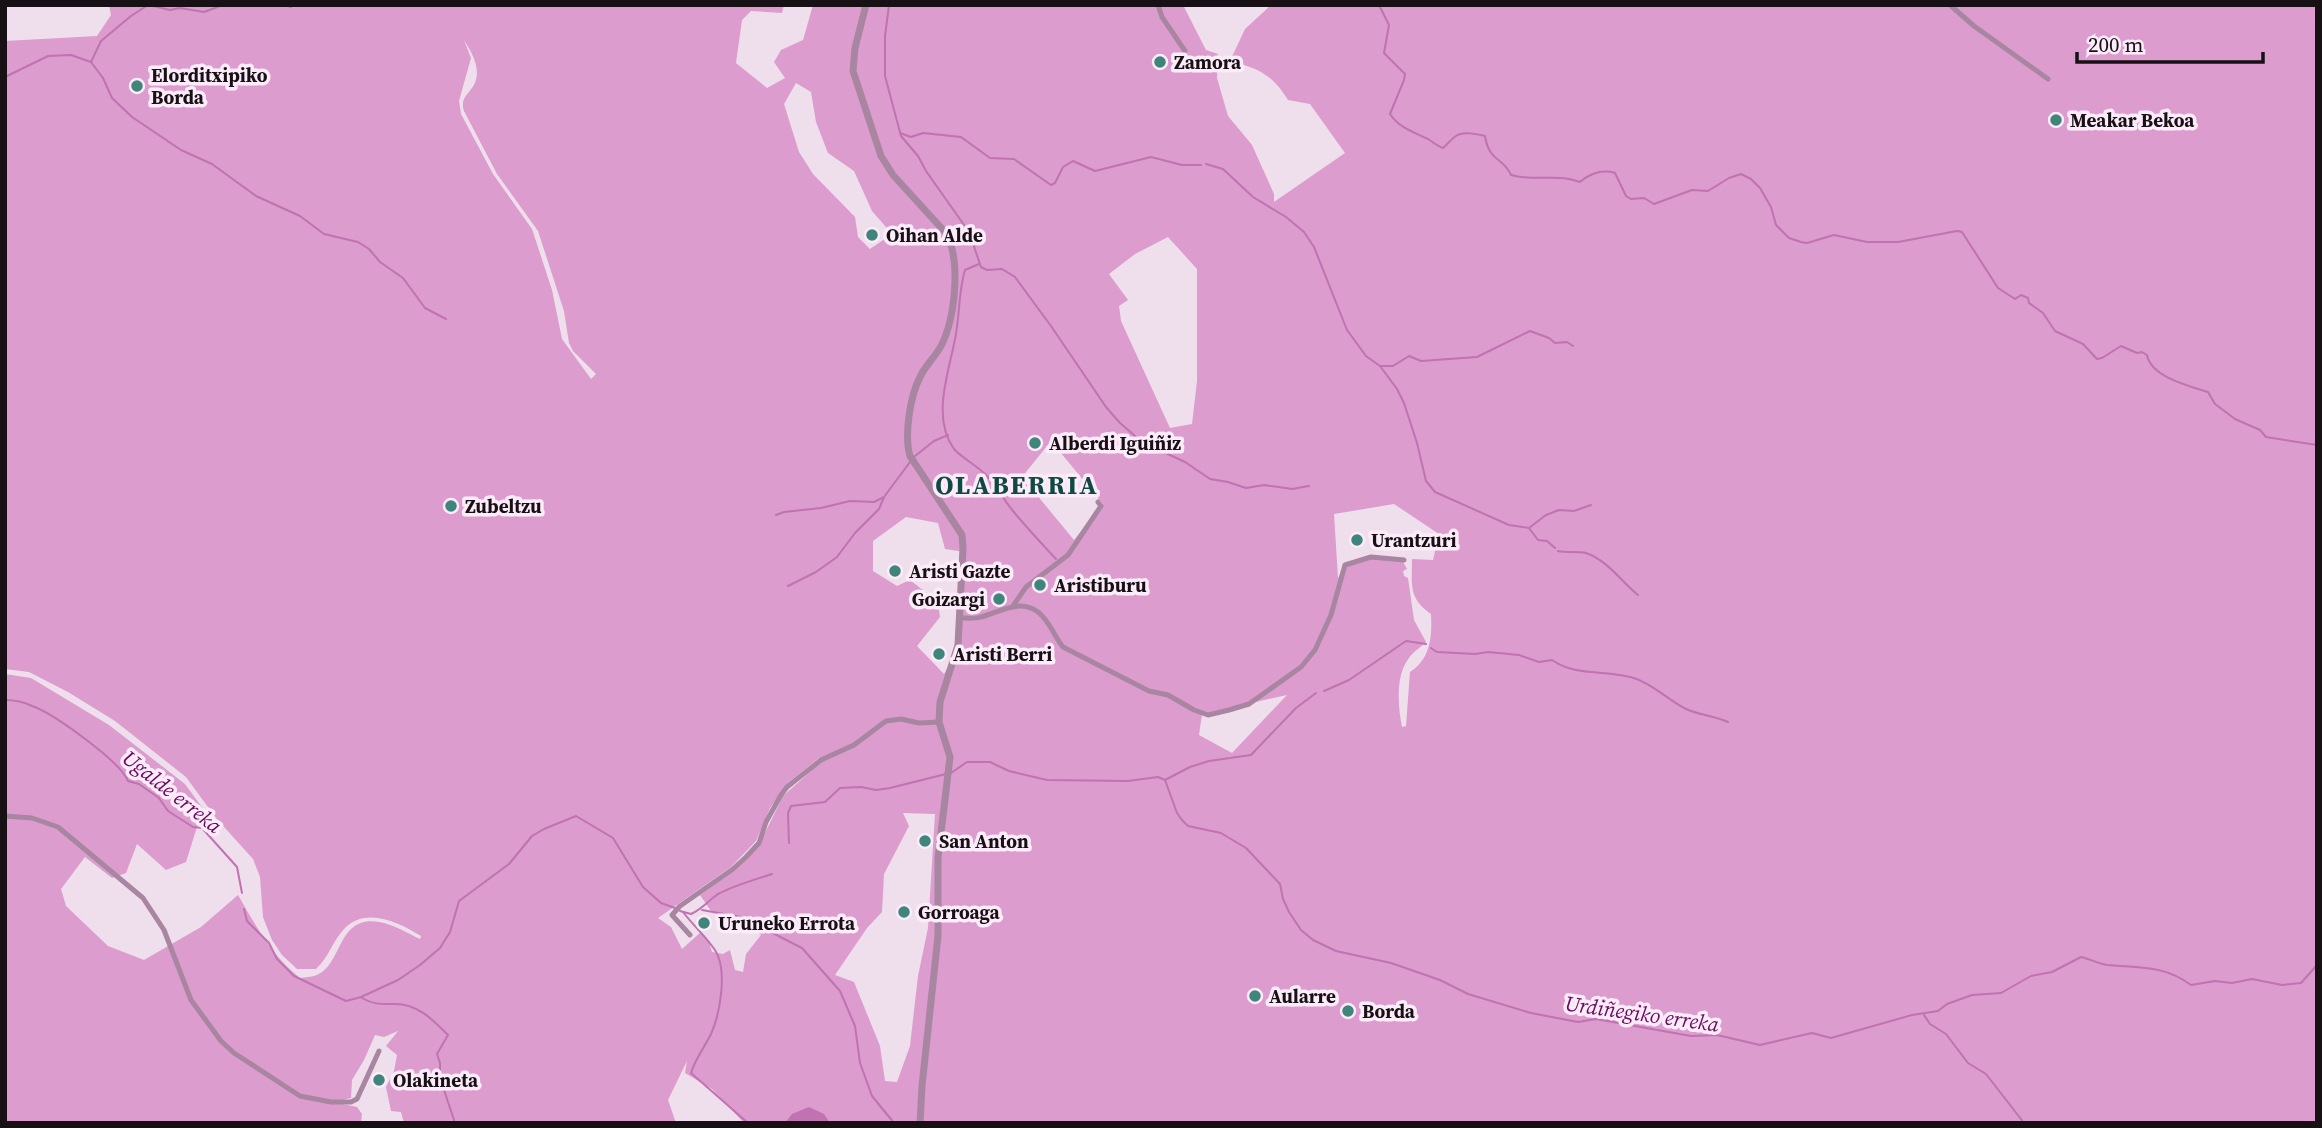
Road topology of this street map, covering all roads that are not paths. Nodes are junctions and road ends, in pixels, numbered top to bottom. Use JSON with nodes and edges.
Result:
{"nodes":[{"id":1,"x":866,"y":5,"type":"edge"},
{"id":2,"x":1157,"y":5,"type":"edge"},
{"id":3,"x":1950,"y":5,"type":"edge"},
{"id":4,"x":1185,"y":51,"type":"dead end"},
{"id":5,"x":2048,"y":79,"type":"dead end"},
{"id":6,"x":1098,"y":502,"type":"dead end"},
{"id":7,"x":1404,"y":560,"type":"dead end"},
{"id":8,"x":1013,"y":606,"type":"junction"},
{"id":9,"x":960,"y":618,"type":"junction"},
{"id":10,"x":939,"y":722,"type":"junction"},
{"id":11,"x":5,"y":816,"type":"edge"},
{"id":12,"x":690,"y":935,"type":"dead end"},
{"id":13,"x":379,"y":1051,"type":"dead end"},
{"id":14,"x":920,"y":1123,"type":"edge"}],
"edges":[{"from":1,"to":9,"type":"street"},
{"from":2,"to":4,"type":"street"},
{"from":3,"to":5,"type":"street"},
{"from":6,"to":8,"type":"street"},
{"from":7,"to":8,"type":"street"},
{"from":8,"to":9,"type":"street"},
{"from":9,"to":10,"type":"street"},
{"from":10,"to":12,"type":"street"},
{"from":10,"to":14,"type":"street"},
{"from":11,"to":13,"type":"street"}]}
